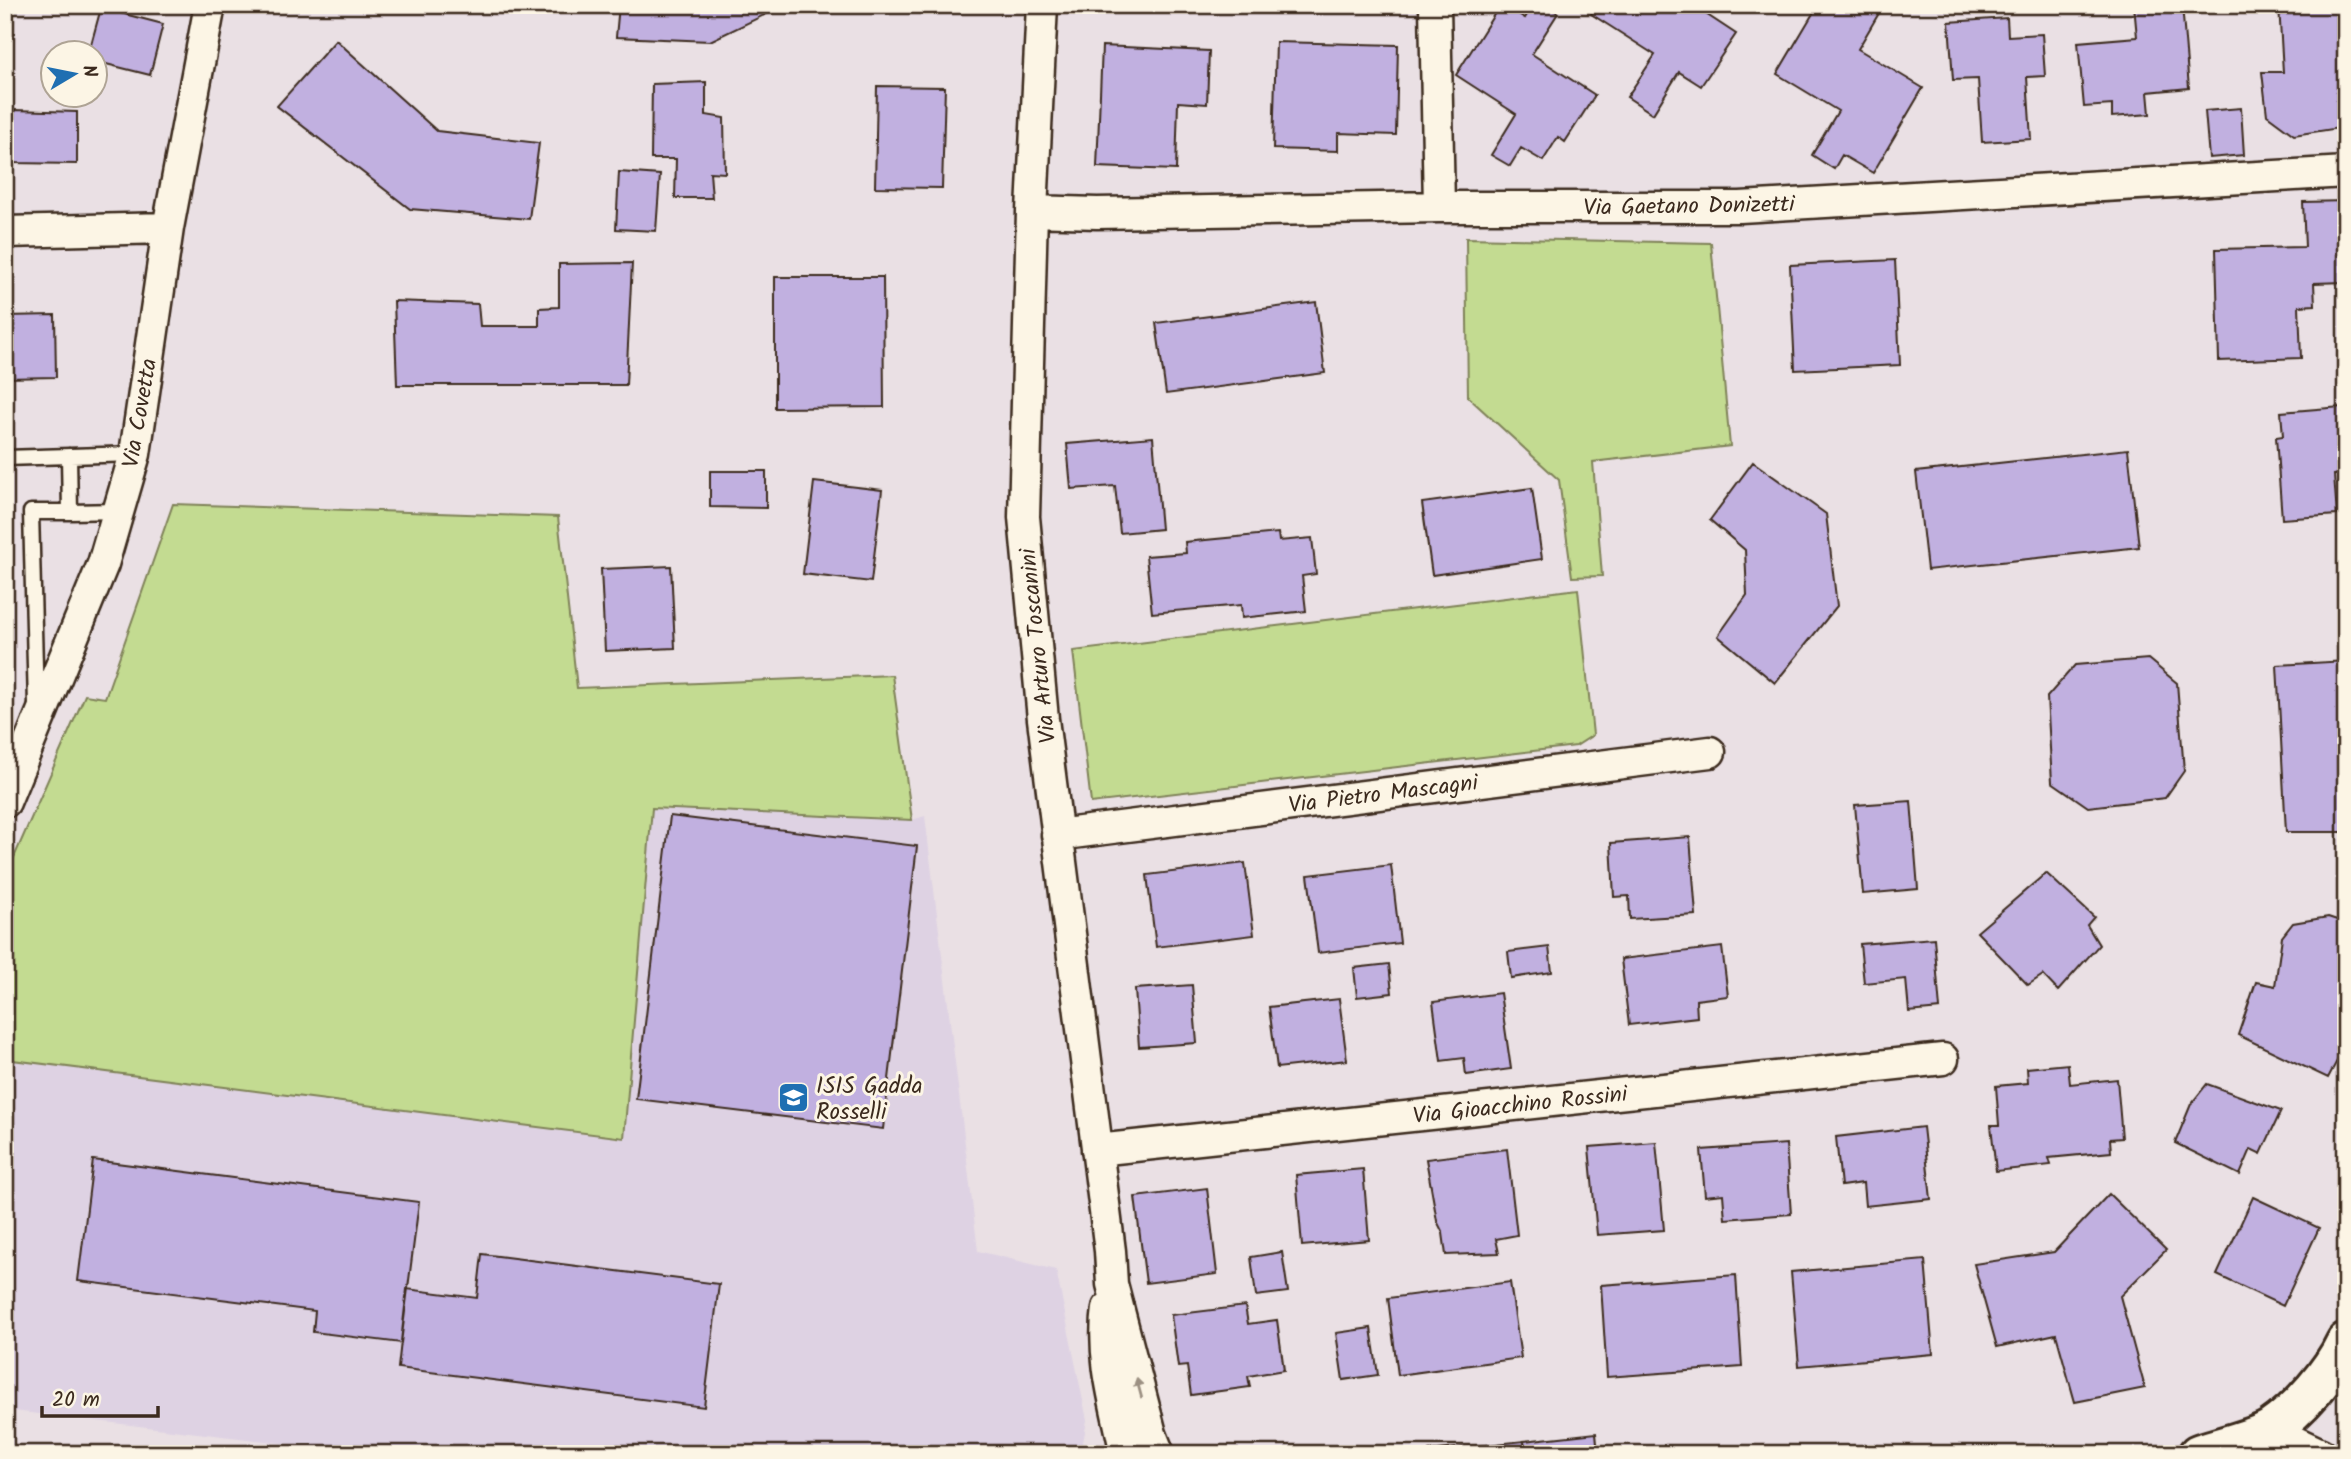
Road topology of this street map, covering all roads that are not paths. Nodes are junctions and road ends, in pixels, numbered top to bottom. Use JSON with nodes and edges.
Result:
{"nodes":[{"id":1,"x":210,"y":5,"type":"edge"},
{"id":2,"x":1042,"y":5,"type":"edge"},
{"id":3,"x":1435,"y":5,"type":"edge"},
{"id":4,"x":2346,"y":172,"type":"edge"},
{"id":5,"x":1439,"y":207,"type":"junction"},
{"id":6,"x":1032,"y":211,"type":"junction"},
{"id":7,"x":168,"y":228,"type":"junction"},
{"id":8,"x":5,"y":232,"type":"edge"},
{"id":9,"x":135,"y":454,"type":"junction"},
{"id":10,"x":69,"y":456,"type":"junction"},
{"id":11,"x":5,"y":458,"type":"edge"},
{"id":12,"x":118,"y":511,"type":"junction"},
{"id":13,"x":70,"y":512,"type":"junction"},
{"id":14,"x":37,"y":726,"type":"junction"},
{"id":15,"x":1710,"y":752,"type":"dead end"},
{"id":16,"x":5,"y":803,"type":"edge"},
{"id":17,"x":1057,"y":835,"type":"junction"},
{"id":18,"x":1943,"y":1059,"type":"dead end"},
{"id":19,"x":1097,"y":1150,"type":"junction"},
{"id":20,"x":1112,"y":1284,"type":"junction"},
{"id":21,"x":2344,"y":1352,"type":"edge"},
{"id":22,"x":2270,"y":1430,"type":"junction"},
{"id":23,"x":1126,"y":1454,"type":"edge"},
{"id":24,"x":1158,"y":1454,"type":"edge"},
{"id":25,"x":2198,"y":1454,"type":"edge"},
{"id":26,"x":2321,"y":1454,"type":"edge"}],
"edges":[{"from":1,"to":7,"type":"street","name":"Via Covetta"},
{"from":2,"to":6,"type":"street","name":"Via Arturo Toscanini"},
{"from":3,"to":5,"type":"street"},
{"from":4,"to":5,"type":"street","name":"Via Gaetano Donizetti"},
{"from":5,"to":6,"type":"street","name":"Via Gaetano Donizetti"},
{"from":6,"to":17,"type":"street","name":"Via Arturo Toscanini"},
{"from":7,"to":8,"type":"street"},
{"from":7,"to":9,"type":"street","name":"Via Covetta"},
{"from":9,"to":10,"type":"lane"},
{"from":9,"to":12,"type":"street","name":"Via Covetta"},
{"from":10,"to":11,"type":"lane"},
{"from":10,"to":13,"type":"lane"},
{"from":12,"to":13,"type":"lane"},
{"from":12,"to":14,"type":"street","name":"Via Covetta"},
{"from":13,"to":14,"type":"lane"},
{"from":14,"to":16,"type":"street","name":"Via Covetta"},
{"from":15,"to":17,"type":"street","name":"Via Pietro Mascagni"},
{"from":17,"to":19,"type":"street","name":"Via Arturo Toscanini"},
{"from":18,"to":19,"type":"street","name":"Via Gioacchino Rossini"},
{"from":19,"to":20,"type":"street","name":"Via Arturo Toscanini"},
{"from":20,"to":23,"type":"street"},
{"from":24,"to":20,"type":"street","one_way":true},
{"from":21,"to":22,"type":"street"},
{"from":22,"to":25,"type":"street"},
{"from":22,"to":26,"type":"street"}]}
